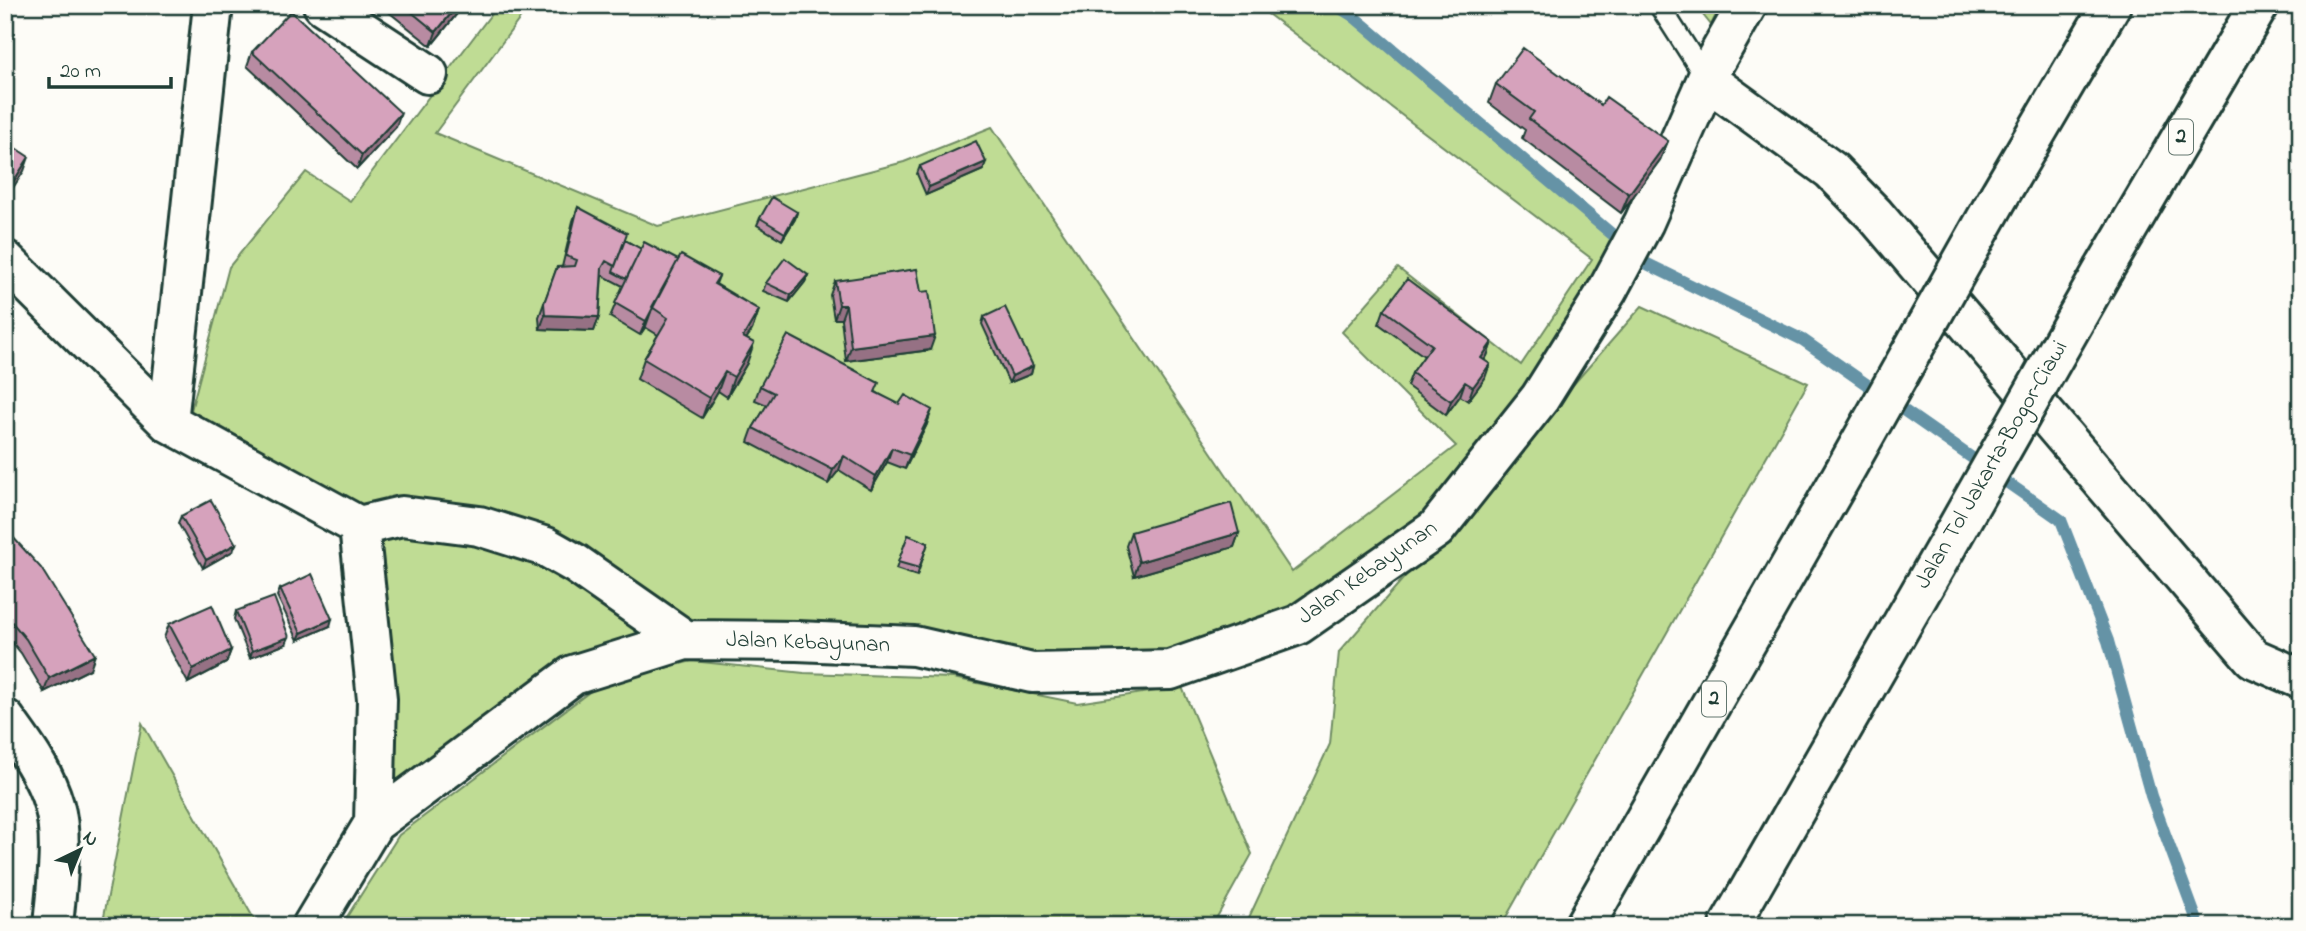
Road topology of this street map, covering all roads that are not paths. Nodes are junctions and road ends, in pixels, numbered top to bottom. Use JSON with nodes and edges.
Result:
{"nodes":[{"id":1,"x":213,"y":5,"type":"edge"},
{"id":2,"x":323,"y":5,"type":"edge"},
{"id":3,"x":1659,"y":5,"type":"edge"},
{"id":4,"x":1747,"y":5,"type":"edge"},
{"id":5,"x":2111,"y":5,"type":"edge"},
{"id":6,"x":2259,"y":5,"type":"edge"},
{"id":7,"x":428,"y":74,"type":"dead end"},
{"id":8,"x":1708,"y":81,"type":"junction"},
{"id":9,"x":5,"y":260,"type":"edge"},
{"id":10,"x":168,"y":422,"type":"junction"},
{"id":11,"x":359,"y":526,"type":"junction"},
{"id":12,"x":685,"y":640,"type":"junction"},
{"id":13,"x":2301,"y":680,"type":"edge"},
{"id":14,"x":5,"y":719,"type":"edge"},
{"id":15,"x":374,"y":823,"type":"junction"},
{"id":16,"x":53,"y":926,"type":"edge"},
{"id":17,"x":312,"y":926,"type":"edge"},
{"id":18,"x":1584,"y":926,"type":"edge"},
{"id":19,"x":1729,"y":926,"type":"edge"}],
"edges":[{"from":1,"to":10,"type":"main road"},
{"from":2,"to":7,"type":"main road"},
{"from":3,"to":8,"type":"lane"},
{"from":4,"to":8,"type":"main road","name":"Jalan Kebayunan"},
{"from":5,"to":18,"type":"main road","number":"2","bridge":true},
{"from":6,"to":19,"type":"main road","name":"Jalan Tol Jakarta–Bogor–Ciawi","number":"2","bridge":true},
{"from":8,"to":12,"type":"main road","name":"Jalan Kebayunan"},
{"from":8,"to":13,"type":"main road"},
{"from":9,"to":10,"type":"main road"},
{"from":10,"to":11,"type":"main road"},
{"from":11,"to":12,"type":"main road"},
{"from":11,"to":15,"type":"main road"},
{"from":12,"to":15,"type":"main road","name":"Jalan Kebayunan"},
{"from":14,"to":16,"type":"main road"},
{"from":15,"to":17,"type":"main road"}]}
